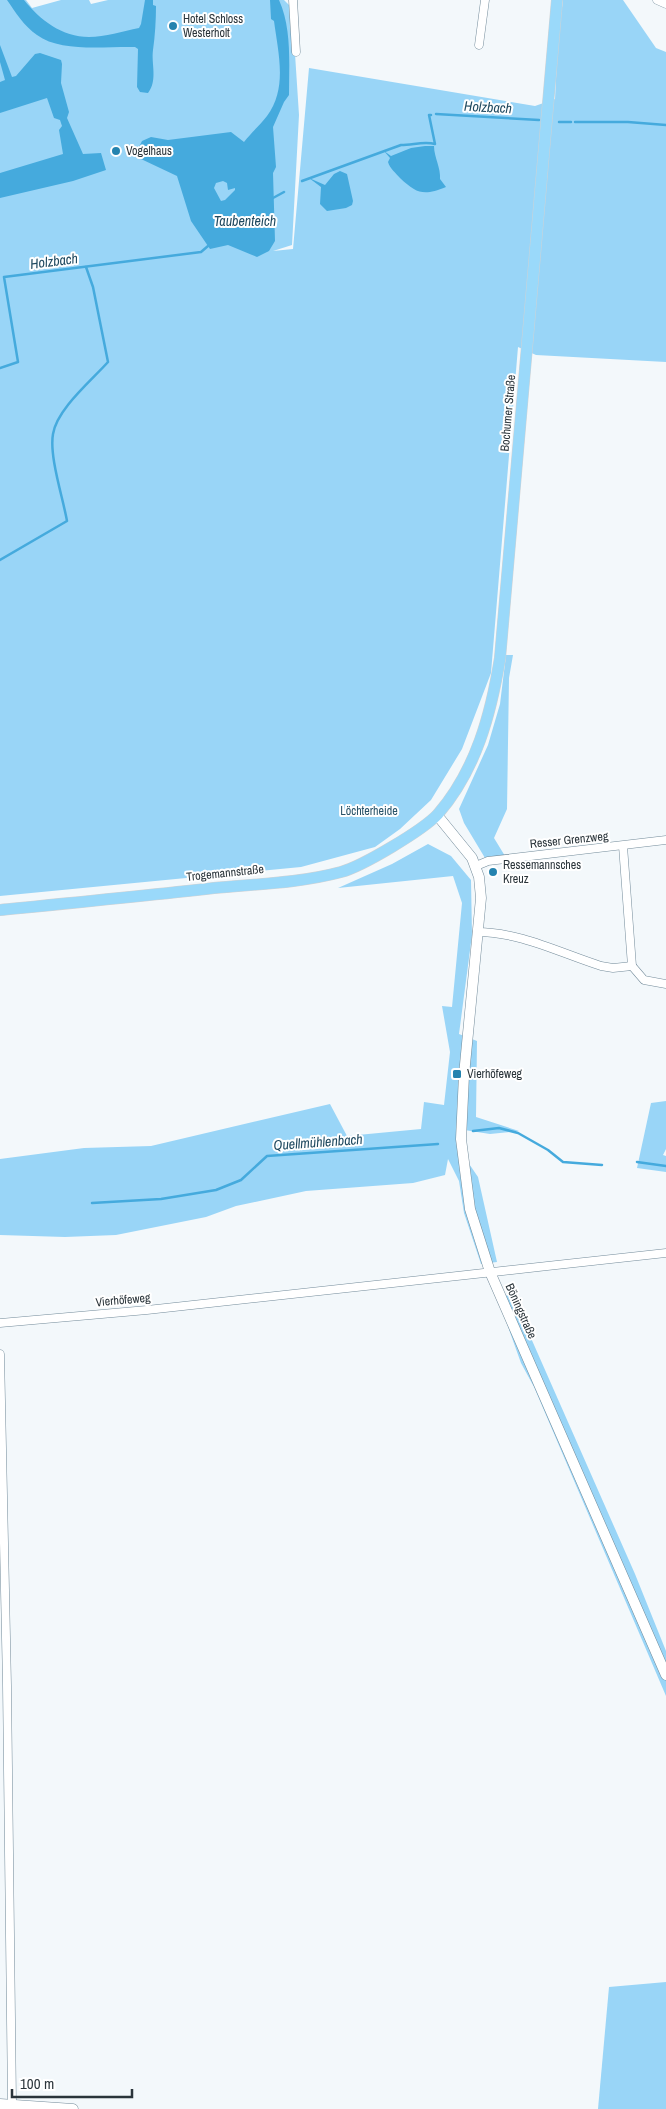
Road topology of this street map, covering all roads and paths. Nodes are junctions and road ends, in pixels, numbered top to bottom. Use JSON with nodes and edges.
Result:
{"nodes":[{"id":1,"x":486,"y":0,"type":"edge"},
{"id":2,"x":557,"y":0,"type":"edge"},
{"id":3,"x":657,"y":0,"type":"edge"},
{"id":4,"x":291,"y":1,"type":"edge"},
{"id":5,"x":666,"y":4,"type":"edge"},
{"id":6,"x":479,"y":45,"type":"dead end"},
{"id":7,"x":296,"y":52,"type":"dead end"},
{"id":8,"x":437,"y":815,"type":"junction"},
{"id":9,"x":666,"y":840,"type":"edge"},
{"id":10,"x":623,"y":846,"type":"junction"},
{"id":11,"x":476,"y":866,"type":"junction"},
{"id":12,"x":0,"y":910,"type":"edge"},
{"id":13,"x":477,"y":932,"type":"junction"},
{"id":14,"x":632,"y":966,"type":"junction"},
{"id":15,"x":666,"y":984,"type":"edge"},
{"id":16,"x":666,"y":1253,"type":"edge"},
{"id":17,"x":490,"y":1272,"type":"junction"},
{"id":18,"x":0,"y":1323,"type":"edge"},
{"id":19,"x":0,"y":1354,"type":"edge"},
{"id":20,"x":666,"y":1675,"type":"edge"},
{"id":21,"x":12,"y":2103,"type":"junction"},
{"id":22,"x":0,"y":2104,"type":"edge"},
{"id":23,"x":73,"y":2109,"type":"edge"}],
"edges":[{"from":1,"to":6,"type":"street"},
{"from":2,"to":8,"type":"main road","name":"Bochumer Straße"},
{"from":3,"to":5,"type":"street"},
{"from":4,"to":7,"type":"street"},
{"from":8,"to":11,"type":"main road","name":"Böningstraße"},
{"from":8,"to":12,"type":"main road","name":"Trogemannstraße"},
{"from":9,"to":10,"type":"street","name":"Resser Grenzweg"},
{"from":10,"to":11,"type":"street","name":"Resser Grenzweg"},
{"from":10,"to":14,"type":"street"},
{"from":11,"to":13,"type":"main road","name":"Böningstraße"},
{"from":13,"to":14,"type":"street"},
{"from":13,"to":17,"type":"main road","name":"Böningstraße"},
{"from":14,"to":15,"type":"street"},
{"from":16,"to":17,"type":"street","name":"Vierhöfeweg"},
{"from":17,"to":18,"type":"street","name":"Vierhöfeweg"},
{"from":17,"to":20,"type":"main road","name":"Böningstraße"},
{"from":19,"to":21,"type":"street"},
{"from":21,"to":22,"type":"main road"},
{"from":21,"to":23,"type":"main road"}]}
